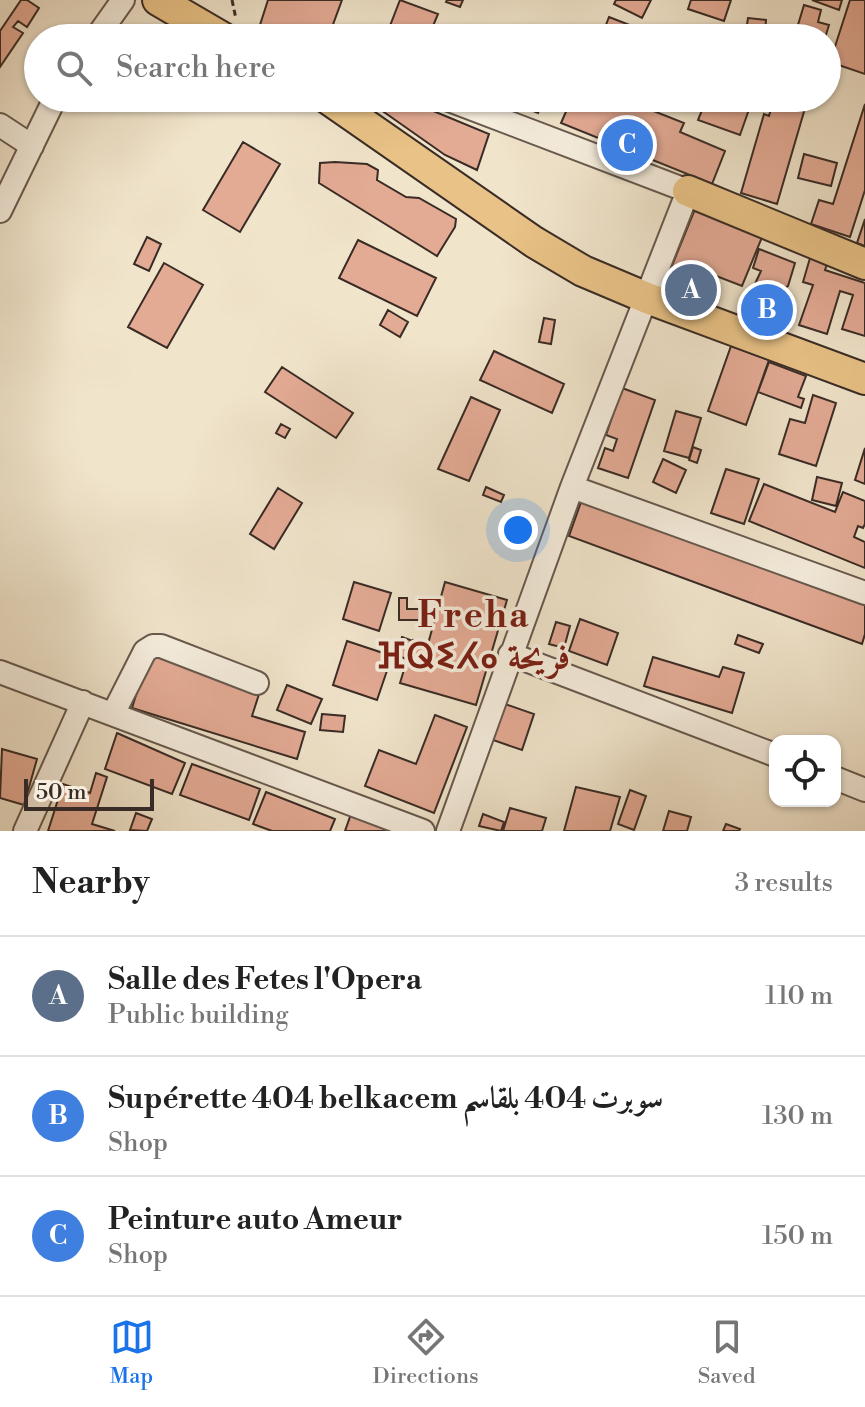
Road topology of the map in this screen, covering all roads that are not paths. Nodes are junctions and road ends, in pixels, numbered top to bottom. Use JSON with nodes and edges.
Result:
{"nodes":[{"id":1,"x":123,"y":0,"type":"edge"},
{"id":2,"x":158,"y":0,"type":"edge"},
{"id":3,"x":106,"y":24,"type":"edge"},
{"id":4,"x":199,"y":24,"type":"edge"},
{"id":5,"x":48,"y":112,"type":"edge"},
{"id":6,"x":353,"y":112,"type":"edge"},
{"id":7,"x":481,"y":112,"type":"edge"},
{"id":8,"x":0,"y":125,"type":"edge"},
{"id":9,"x":32,"y":146,"type":"junction"},
{"id":10,"x":688,"y":191,"type":"junction"},
{"id":11,"x":0,"y":211,"type":"edge"},
{"id":12,"x":865,"y":264,"type":"edge"},
{"id":13,"x":647,"y":298,"type":"junction"},
{"id":14,"x":865,"y":379,"type":"edge"},
{"id":15,"x":572,"y":487,"type":"junction"},
{"id":16,"x":865,"y":593,"type":"edge"},
{"id":17,"x":510,"y":654,"type":"junction"},
{"id":18,"x":0,"y":672,"type":"edge"},
{"id":19,"x":257,"y":683,"type":"dead end"},
{"id":20,"x":83,"y":702,"type":"junction"},
{"id":21,"x":113,"y":714,"type":"junction"},
{"id":22,"x":769,"y":753,"type":"edge"},
{"id":23,"x":841,"y":780,"type":"edge"},
{"id":24,"x":865,"y":790,"type":"edge"},
{"id":25,"x":25,"y":831,"type":"edge"},
{"id":26,"x":423,"y":831,"type":"edge"},
{"id":27,"x":448,"y":831,"type":"edge"}],
"edges":[{"from":1,"to":3,"type":"street"},
{"from":2,"to":4,"type":"main road"},
{"from":5,"to":9,"type":"street"},
{"from":6,"to":13,"type":"main road"},
{"from":7,"to":10,"type":"street"},
{"from":8,"to":9,"type":"street"},
{"from":9,"to":11,"type":"street"},
{"from":10,"to":12,"type":"main road"},
{"from":10,"to":13,"type":"street"},
{"from":13,"to":14,"type":"main road"},
{"from":13,"to":15,"type":"street"},
{"from":15,"to":16,"type":"street"},
{"from":15,"to":17,"type":"street"},
{"from":17,"to":22,"type":"street"},
{"from":17,"to":27,"type":"street"},
{"from":18,"to":20,"type":"street"},
{"from":19,"to":21,"type":"street"},
{"from":20,"to":21,"type":"street"},
{"from":20,"to":25,"type":"street"},
{"from":21,"to":26,"type":"street"},
{"from":23,"to":24,"type":"street"}]}
